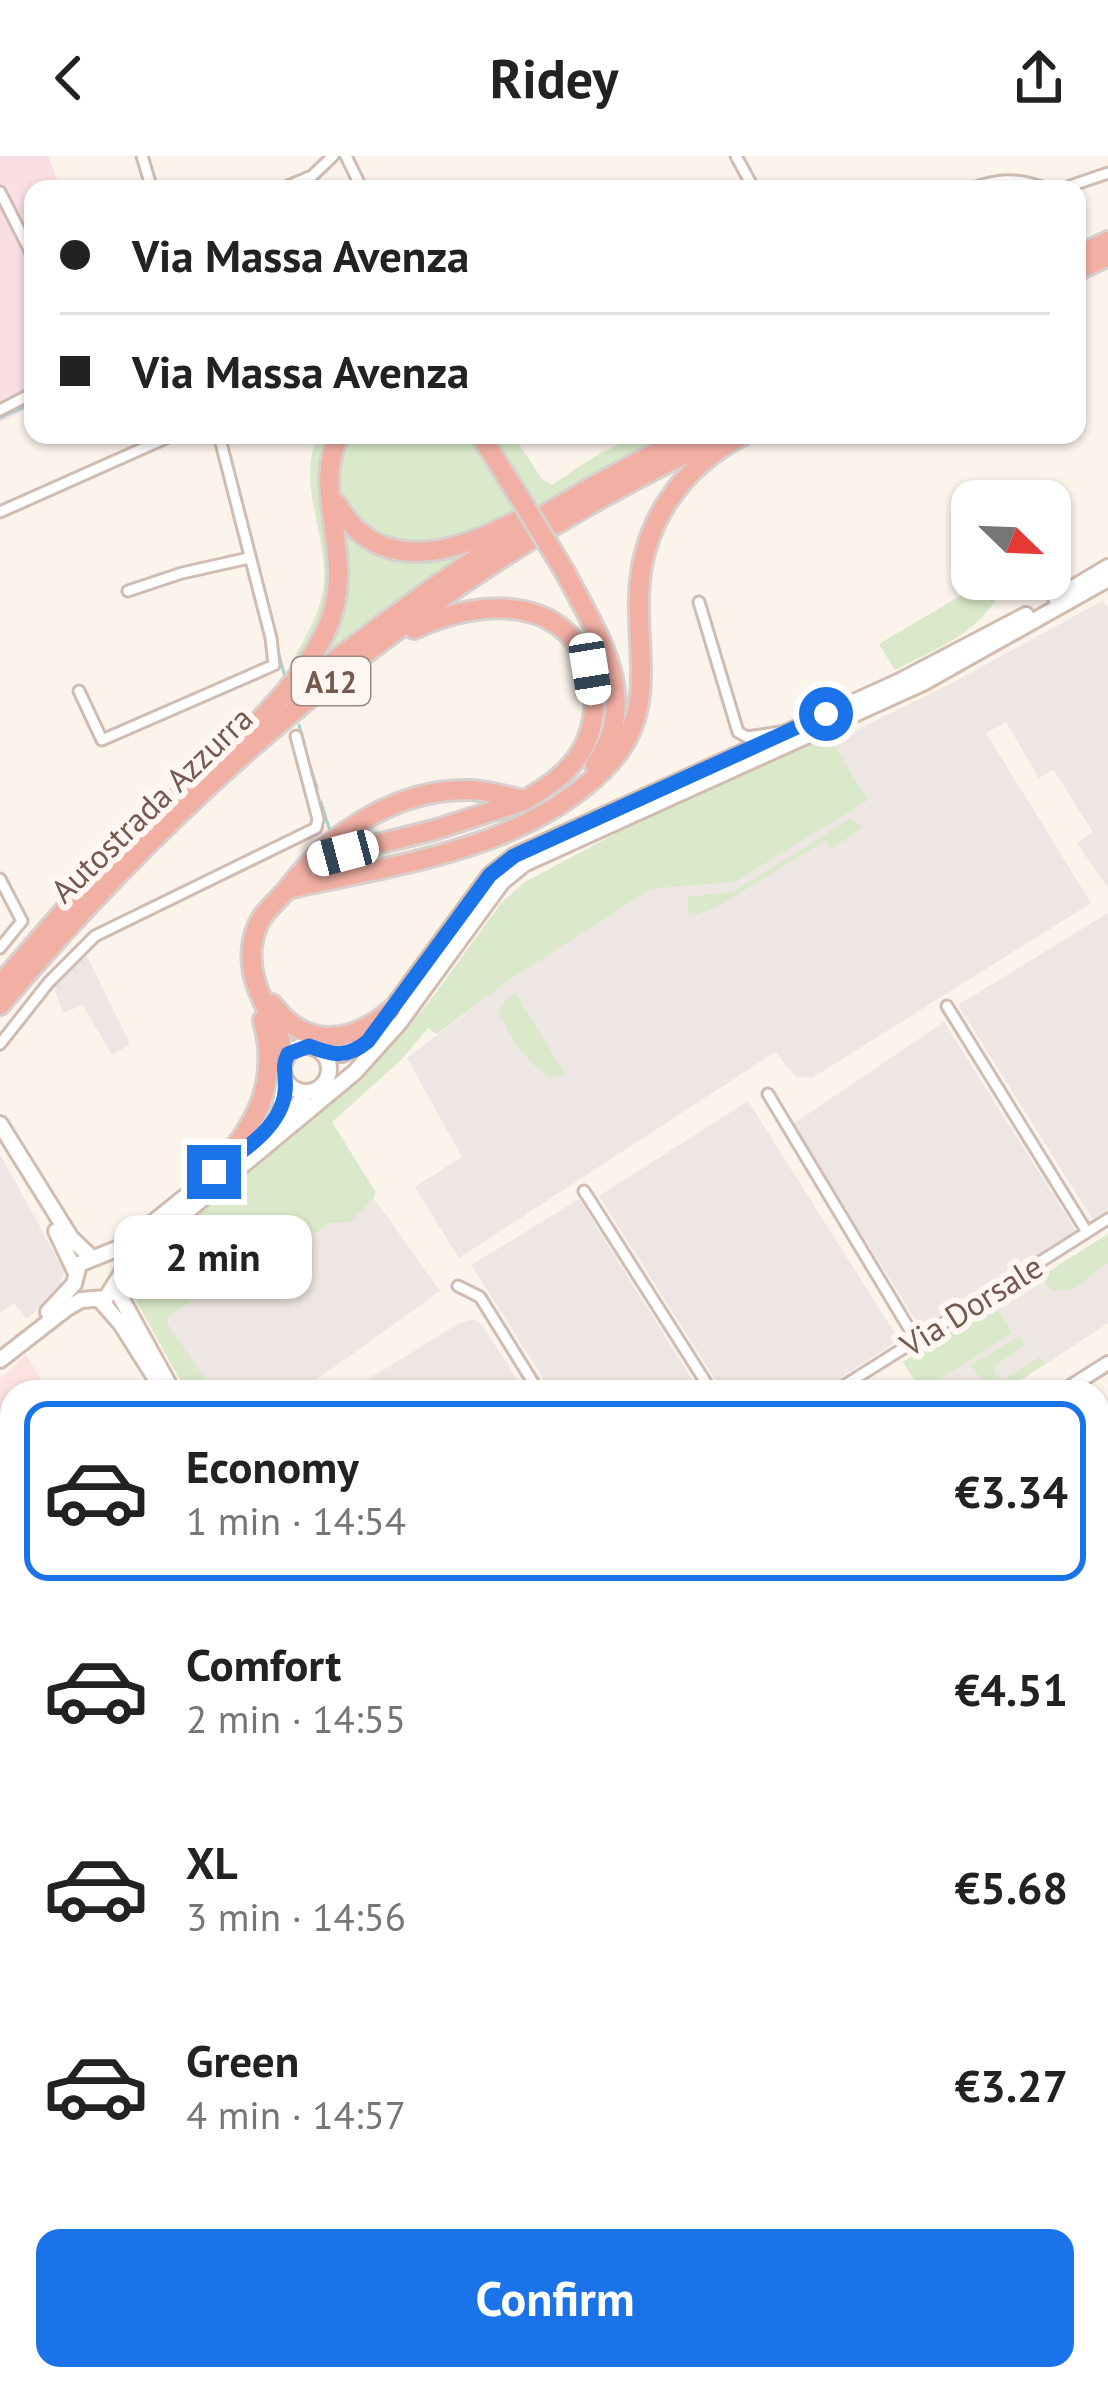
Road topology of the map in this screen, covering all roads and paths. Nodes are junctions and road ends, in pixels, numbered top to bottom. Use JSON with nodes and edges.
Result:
{"nodes":[{"id":1,"x":333,"y":156,"type":"edge"},
{"id":2,"x":302,"y":180,"type":"edge"},
{"id":3,"x":0,"y":192,"type":"edge"},
{"id":4,"x":24,"y":239,"type":"edge"},
{"id":5,"x":153,"y":444,"type":"edge"},
{"id":6,"x":221,"y":444,"type":"edge"},
{"id":7,"x":337,"y":444,"type":"edge"},
{"id":8,"x":486,"y":444,"type":"edge"},
{"id":9,"x":674,"y":444,"type":"edge"},
{"id":10,"x":707,"y":444,"type":"edge"},
{"id":11,"x":726,"y":444,"type":"edge"},
{"id":12,"x":651,"y":455,"type":"junction"},
{"id":13,"x":329,"y":486,"type":"junction"},
{"id":14,"x":0,"y":512,"type":"edge"},
{"id":15,"x":249,"y":559,"type":"junction"},
{"id":16,"x":1108,"y":567,"type":"edge"},
{"id":17,"x":1108,"y":579,"type":"edge"},
{"id":18,"x":128,"y":591,"type":"dead end"},
{"id":19,"x":699,"y":602,"type":"dead end"},
{"id":20,"x":331,"y":681,"type":"junction"},
{"id":21,"x":79,"y":691,"type":"dead end"},
{"id":22,"x":249,"y":728,"type":"junction"},
{"id":23,"x":296,"y":736,"type":"dead end"},
{"id":24,"x":786,"y":740,"type":"junction"},
{"id":25,"x":591,"y":770,"type":"junction"},
{"id":26,"x":574,"y":793,"type":"junction"},
{"id":27,"x":525,"y":800,"type":"junction"},
{"id":28,"x":310,"y":862,"type":"junction"},
{"id":29,"x":0,"y":879,"type":"edge"},
{"id":30,"x":288,"y":889,"type":"junction"},
{"id":31,"x":0,"y":948,"type":"edge"},
{"id":32,"x":253,"y":975,"type":"junction"},
{"id":33,"x":0,"y":986,"type":"edge"},
{"id":34,"x":0,"y":1005,"type":"edge"},
{"id":35,"x":947,"y":1006,"type":"dead end"},
{"id":36,"x":391,"y":1010,"type":"junction"},
{"id":37,"x":0,"y":1044,"type":"edge"},
{"id":38,"x":379,"y":1048,"type":"junction"},
{"id":39,"x":316,"y":1049,"type":"junction"},
{"id":40,"x":285,"y":1070,"type":"junction"},
{"id":41,"x":328,"y":1073,"type":"junction"},
{"id":42,"x":307,"y":1092,"type":"junction"},
{"id":43,"x":768,"y":1094,"type":"dead end"},
{"id":44,"x":0,"y":1124,"type":"edge"},
{"id":45,"x":253,"y":1155,"type":"junction"},
{"id":46,"x":214,"y":1172,"type":"junction"},
{"id":47,"x":584,"y":1191,"type":"dead end"},
{"id":48,"x":44,"y":1198,"type":"junction"},
{"id":49,"x":1108,"y":1220,"type":"edge"},
{"id":50,"x":1087,"y":1232,"type":"junction"},
{"id":51,"x":97,"y":1258,"type":"junction"},
{"id":52,"x":75,"y":1277,"type":"junction"},
{"id":53,"x":116,"y":1282,"type":"junction"},
{"id":54,"x":458,"y":1286,"type":"dead end"},
{"id":55,"x":93,"y":1300,"type":"junction"},
{"id":56,"x":916,"y":1340,"type":"junction"},
{"id":57,"x":5,"y":1356,"type":"edge"},
{"id":58,"x":1108,"y":1363,"type":"edge"},
{"id":59,"x":161,"y":1380,"type":"edge"},
{"id":60,"x":163,"y":1380,"type":"edge"},
{"id":61,"x":531,"y":1380,"type":"edge"},
{"id":62,"x":704,"y":1380,"type":"edge"},
{"id":63,"x":853,"y":1380,"type":"edge"},
{"id":64,"x":1081,"y":1380,"type":"edge"}],
"edges":[{"from":1,"to":2,"type":"street"},
{"from":3,"to":4,"type":"street"},
{"from":5,"to":14,"type":"street"},
{"from":6,"to":15,"type":"street"},
{"from":7,"to":13,"type":"highway"},
{"from":8,"to":25,"type":"highway","bridge":true},
{"from":9,"to":12,"type":"highway","number":"A12"},
{"from":10,"to":20,"type":"highway","name":"Autostrada Azzurra","number":"A12"},
{"from":11,"to":26,"type":"highway"},
{"from":12,"to":13,"type":"highway"},
{"from":12,"to":22,"type":"highway","number":"A12"},
{"from":13,"to":22,"type":"highway"},
{"from":15,"to":18,"type":"street"},
{"from":15,"to":21,"type":"street"},
{"from":16,"to":24,"type":"main road"},
{"from":17,"to":24,"type":"main road"},
{"from":19,"to":24,"type":"street"},
{"from":20,"to":27,"type":"highway"},
{"from":20,"to":34,"type":"highway","name":"Autostrada Azzurra","number":"A12"},
{"from":22,"to":33,"type":"highway","name":"Autostrada Azzurra","number":"A12"},
{"from":23,"to":37,"type":"street"},
{"from":24,"to":36,"type":"main road"},
{"from":24,"to":38,"type":"main road"},
{"from":25,"to":26,"type":"highway"},
{"from":25,"to":27,"type":"highway"},
{"from":26,"to":30,"type":"highway"},
{"from":27,"to":28,"type":"highway"},
{"from":27,"to":28,"type":"highway"},
{"from":28,"to":30,"type":"highway"},
{"from":29,"to":31,"type":"street"},
{"from":30,"to":32,"type":"highway"},
{"from":32,"to":36,"type":"highway"},
{"from":32,"to":39,"type":"highway"},
{"from":32,"to":40,"type":"highway"},
{"from":32,"to":46,"type":"highway"},
{"from":35,"to":50,"type":"street"},
{"from":36,"to":39,"type":"main road"},
{"from":38,"to":41,"type":"main road"},
{"from":38,"to":45,"type":"main road"},
{"from":39,"to":40,"type":"main road"},
{"from":39,"to":41,"type":"main road"},
{"from":40,"to":42,"type":"main road"},
{"from":40,"to":46,"type":"main road"},
{"from":41,"to":42,"type":"main road"},
{"from":42,"to":45,"type":"main road"},
{"from":43,"to":56,"type":"street"},
{"from":44,"to":48,"type":"main road"},
{"from":45,"to":53,"type":"main road"},
{"from":46,"to":51,"type":"main road"},
{"from":47,"to":62,"type":"street"},
{"from":48,"to":51,"type":"main road"},
{"from":48,"to":52,"type":"main road"},
{"from":49,"to":50,"type":"street","name":"Via Dorsale"},
{"from":50,"to":56,"type":"street","name":"Via Dorsale"},
{"from":51,"to":52,"type":"main road"},
{"from":51,"to":53,"type":"main road"},
{"from":52,"to":55,"type":"main road"},
{"from":52,"to":57,"type":"main road"},
{"from":53,"to":55,"type":"main road"},
{"from":53,"to":60,"type":"main road"},
{"from":54,"to":61,"type":"street"},
{"from":55,"to":57,"type":"main road"},
{"from":55,"to":59,"type":"main road"},
{"from":56,"to":63,"type":"street","name":"Via Dorsale"},
{"from":58,"to":64,"type":"street"}]}
